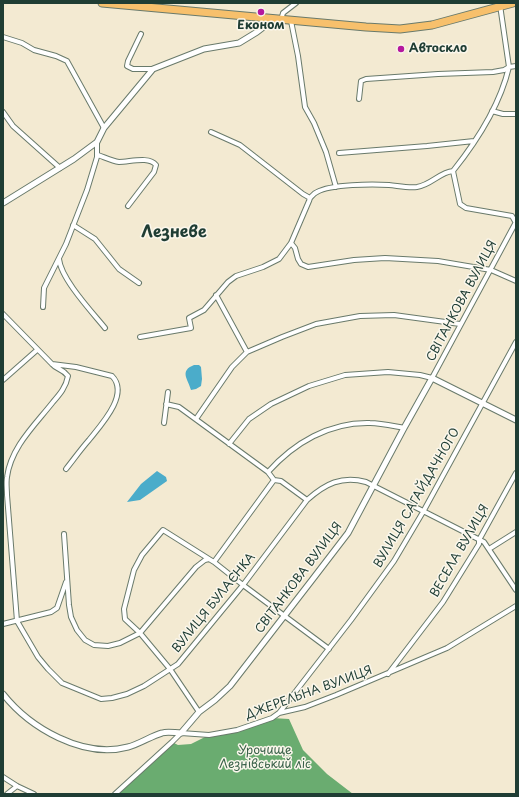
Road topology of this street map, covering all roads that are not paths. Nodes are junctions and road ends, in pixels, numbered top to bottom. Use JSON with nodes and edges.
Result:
{"nodes":[{"id":1,"x":102,"y":3,"type":"edge"},
{"id":2,"x":296,"y":3,"type":"edge"},
{"id":3,"x":513,"y":3,"type":"edge"},
{"id":4,"x":500,"y":4,"type":"edge"},
{"id":5,"x":166,"y":6,"type":"edge"},
{"id":6,"x":277,"y":20,"type":"junction"},
{"id":7,"x":291,"y":21,"type":"junction"},
{"id":8,"x":141,"y":34,"type":"dead end"},
{"id":9,"x":3,"y":37,"type":"edge"},
{"id":10,"x":516,"y":66,"type":"edge"},
{"id":11,"x":509,"y":67,"type":"junction"},
{"id":12,"x":153,"y":69,"type":"junction"},
{"id":13,"x":359,"y":99,"type":"dead end"},
{"id":14,"x":492,"y":111,"type":"junction"},
{"id":15,"x":3,"y":112,"type":"edge"},
{"id":16,"x":516,"y":114,"type":"edge"},
{"id":17,"x":104,"y":128,"type":"junction"},
{"id":18,"x":211,"y":132,"type":"dead end"},
{"id":19,"x":474,"y":141,"type":"junction"},
{"id":20,"x":97,"y":142,"type":"junction"},
{"id":21,"x":339,"y":153,"type":"dead end"},
{"id":22,"x":98,"y":155,"type":"junction"},
{"id":23,"x":60,"y":168,"type":"junction"},
{"id":24,"x":453,"y":171,"type":"junction"},
{"id":25,"x":336,"y":187,"type":"junction"},
{"id":26,"x":310,"y":198,"type":"junction"},
{"id":27,"x":3,"y":203,"type":"edge"},
{"id":28,"x":128,"y":206,"type":"dead end"},
{"id":29,"x":516,"y":222,"type":"edge"},
{"id":30,"x":73,"y":225,"type":"junction"},
{"id":31,"x":291,"y":243,"type":"junction"},
{"id":32,"x":59,"y":258,"type":"junction"},
{"id":33,"x":491,"y":270,"type":"junction"},
{"id":34,"x":516,"y":281,"type":"edge"},
{"id":35,"x":139,"y":283,"type":"dead end"},
{"id":36,"x":216,"y":295,"type":"junction"},
{"id":37,"x":43,"y":307,"type":"dead end"},
{"id":38,"x":3,"y":314,"type":"edge"},
{"id":39,"x":460,"y":324,"type":"junction"},
{"id":40,"x":105,"y":328,"type":"dead end"},
{"id":41,"x":140,"y":338,"type":"dead end"},
{"id":42,"x":516,"y":342,"type":"edge"},
{"id":43,"x":37,"y":350,"type":"junction"},
{"id":44,"x":247,"y":352,"type":"junction"},
{"id":45,"x":52,"y":364,"type":"junction"},
{"id":46,"x":432,"y":378,"type":"junction"},
{"id":47,"x":3,"y":380,"type":"edge"},
{"id":48,"x":168,"y":392,"type":"dead end"},
{"id":49,"x":482,"y":403,"type":"junction"},
{"id":50,"x":166,"y":404,"type":"junction"},
{"id":51,"x":196,"y":419,"type":"junction"},
{"id":52,"x":516,"y":420,"type":"edge"},
{"id":53,"x":164,"y":423,"type":"dead end"},
{"id":54,"x":404,"y":428,"type":"junction"},
{"id":55,"x":230,"y":444,"type":"junction"},
{"id":56,"x":66,"y":469,"type":"dead end"},
{"id":57,"x":268,"y":472,"type":"junction"},
{"id":58,"x":516,"y":473,"type":"edge"},
{"id":59,"x":274,"y":480,"type":"junction"},
{"id":60,"x":373,"y":485,"type":"junction"},
{"id":61,"x":307,"y":500,"type":"junction"},
{"id":62,"x":423,"y":512,"type":"junction"},
{"id":63,"x":516,"y":532,"type":"edge"},
{"id":64,"x":64,"y":534,"type":"dead end"},
{"id":65,"x":479,"y":540,"type":"junction"},
{"id":66,"x":489,"y":549,"type":"junction"},
{"id":67,"x":209,"y":559,"type":"junction"},
{"id":68,"x":214,"y":562,"type":"junction"},
{"id":69,"x":67,"y":577,"type":"junction"},
{"id":70,"x":243,"y":585,"type":"junction"},
{"id":71,"x":516,"y":590,"type":"edge"},
{"id":72,"x":516,"y":606,"type":"edge"},
{"id":73,"x":284,"y":616,"type":"junction"},
{"id":74,"x":17,"y":621,"type":"junction"},
{"id":75,"x":3,"y":624,"type":"edge"},
{"id":76,"x":140,"y":633,"type":"junction"},
{"id":77,"x":329,"y":649,"type":"junction"},
{"id":78,"x":170,"y":669,"type":"junction"},
{"id":79,"x":388,"y":674,"type":"junction"},
{"id":80,"x":3,"y":694,"type":"edge"},
{"id":81,"x":198,"y":712,"type":"junction"},
{"id":82,"x":279,"y":713,"type":"junction"},
{"id":83,"x":180,"y":733,"type":"junction"},
{"id":84,"x":3,"y":776,"type":"edge"},
{"id":85,"x":17,"y":786,"type":"junction"},
{"id":86,"x":7,"y":794,"type":"edge"},
{"id":87,"x":34,"y":794,"type":"edge"},
{"id":88,"x":115,"y":794,"type":"edge"}],
"edges":[{"from":1,"to":5,"type":"main road"},
{"from":2,"to":6,"type":"street"},
{"from":3,"to":4,"type":"main road"},
{"from":4,"to":7,"type":"main road"},
{"from":4,"to":11,"type":"street"},
{"from":5,"to":6,"type":"main road"},
{"from":6,"to":7,"type":"main road"},
{"from":6,"to":12,"type":"street"},
{"from":7,"to":25,"type":"street"},
{"from":8,"to":12,"type":"street"},
{"from":9,"to":17,"type":"street"},
{"from":10,"to":11,"type":"street"},
{"from":11,"to":13,"type":"street"},
{"from":11,"to":14,"type":"street"},
{"from":12,"to":17,"type":"street"},
{"from":14,"to":16,"type":"street"},
{"from":14,"to":19,"type":"street"},
{"from":15,"to":23,"type":"street"},
{"from":17,"to":20,"type":"street"},
{"from":18,"to":26,"type":"street"},
{"from":19,"to":21,"type":"street"},
{"from":19,"to":24,"type":"street"},
{"from":20,"to":22,"type":"street"},
{"from":20,"to":23,"type":"street"},
{"from":22,"to":28,"type":"street"},
{"from":22,"to":30,"type":"street"},
{"from":23,"to":27,"type":"street"},
{"from":24,"to":25,"type":"street"},
{"from":24,"to":29,"type":"street"},
{"from":25,"to":26,"type":"street"},
{"from":26,"to":31,"type":"street"},
{"from":29,"to":33,"type":"street","name":"СВІТАНКОВА ВУЛИЦЯ"},
{"from":30,"to":32,"type":"street"},
{"from":30,"to":35,"type":"street"},
{"from":31,"to":33,"type":"street"},
{"from":31,"to":36,"type":"street"},
{"from":32,"to":37,"type":"street"},
{"from":32,"to":40,"type":"street"},
{"from":33,"to":34,"type":"street"},
{"from":33,"to":39,"type":"street","name":"СВІТАНКОВА ВУЛИЦЯ"},
{"from":36,"to":41,"type":"street"},
{"from":36,"to":44,"type":"street"},
{"from":38,"to":43,"type":"street"},
{"from":39,"to":44,"type":"street"},
{"from":39,"to":46,"type":"street","name":"СВІТАНКОВА ВУЛИЦЯ"},
{"from":42,"to":49,"type":"street","name":"ВУЛИЦЯ САГАЙДАЧНОГО"},
{"from":43,"to":45,"type":"street"},
{"from":43,"to":47,"type":"street"},
{"from":44,"to":51,"type":"street"},
{"from":45,"to":56,"type":"street"},
{"from":45,"to":74,"type":"street","name":"ВУЛИЦЯ БУЛАЄНКА"},
{"from":46,"to":49,"type":"street"},
{"from":46,"to":54,"type":"street","name":"СВІТАНКОВА ВУЛИЦЯ"},
{"from":46,"to":55,"type":"street"},
{"from":48,"to":50,"type":"street"},
{"from":49,"to":52,"type":"street"},
{"from":49,"to":62,"type":"street","name":"ВУЛИЦЯ САГАЙДАЧНОГО"},
{"from":50,"to":51,"type":"street"},
{"from":50,"to":53,"type":"street"},
{"from":51,"to":55,"type":"street"},
{"from":54,"to":57,"type":"street"},
{"from":54,"to":60,"type":"street","name":"СВІТАНКОВА ВУЛИЦЯ"},
{"from":55,"to":57,"type":"street"},
{"from":57,"to":59,"type":"street"},
{"from":58,"to":65,"type":"street","name":"ВЕСЕЛА ВУЛИЦЯ"},
{"from":59,"to":61,"type":"street"},
{"from":59,"to":68,"type":"street"},
{"from":60,"to":61,"type":"street","name":"ВУЛИЦЯ БУЛАЄНКА"},
{"from":60,"to":62,"type":"street","name":"ВУЛИЦЯ БУЛАЄНКА"},
{"from":60,"to":73,"type":"street","name":"СВІТАНКОВА ВУЛИЦЯ"},
{"from":61,"to":70,"type":"street","name":"ВУЛИЦЯ БУЛАЄНКА"},
{"from":62,"to":65,"type":"street","name":"ВУЛИЦЯ БУЛАЄНКА"},
{"from":62,"to":77,"type":"street","name":"ВУЛИЦЯ САГАЙДАЧНОГО"},
{"from":63,"to":66,"type":"street"},
{"from":64,"to":69,"type":"street"},
{"from":65,"to":66,"type":"street","name":"ВУЛИЦЯ БУЛАЄНКА"},
{"from":65,"to":79,"type":"street","name":"ВЕСЕЛА ВУЛИЦЯ"},
{"from":66,"to":71,"type":"street","name":"ВУЛИЦЯ БУЛАЄНКА"},
{"from":67,"to":68,"type":"street"},
{"from":67,"to":76,"type":"street"},
{"from":67,"to":76,"type":"street"},
{"from":68,"to":70,"type":"street"},
{"from":69,"to":74,"type":"street"},
{"from":69,"to":76,"type":"street"},
{"from":70,"to":73,"type":"street"},
{"from":70,"to":78,"type":"street","name":"ВУЛИЦЯ БУЛАЄНКА"},
{"from":72,"to":79,"type":"street","name":"ДЖЕРЕЛЬНА ВУЛИЦЯ"},
{"from":73,"to":77,"type":"street"},
{"from":73,"to":81,"type":"street","name":"СВІТАНКОВА ВУЛИЦЯ"},
{"from":74,"to":75,"type":"street"},
{"from":74,"to":78,"type":"street","name":"ВУЛИЦЯ БУЛАЄНКА"},
{"from":76,"to":78,"type":"street"},
{"from":77,"to":82,"type":"street","name":"ВУЛИЦЯ САГАЙДАЧНОГО"},
{"from":78,"to":81,"type":"street"},
{"from":79,"to":82,"type":"street","name":"ДЖЕРЕЛЬНА ВУЛИЦЯ"},
{"from":80,"to":83,"type":"street"},
{"from":81,"to":83,"type":"street","name":"СВІТАНКОВА ВУЛИЦЯ"},
{"from":82,"to":83,"type":"street","name":"ДЖЕРЕЛЬНА ВУЛИЦЯ"},
{"from":83,"to":88,"type":"street"},
{"from":84,"to":85,"type":"street"},
{"from":85,"to":86,"type":"street"},
{"from":85,"to":87,"type":"street"}]}
